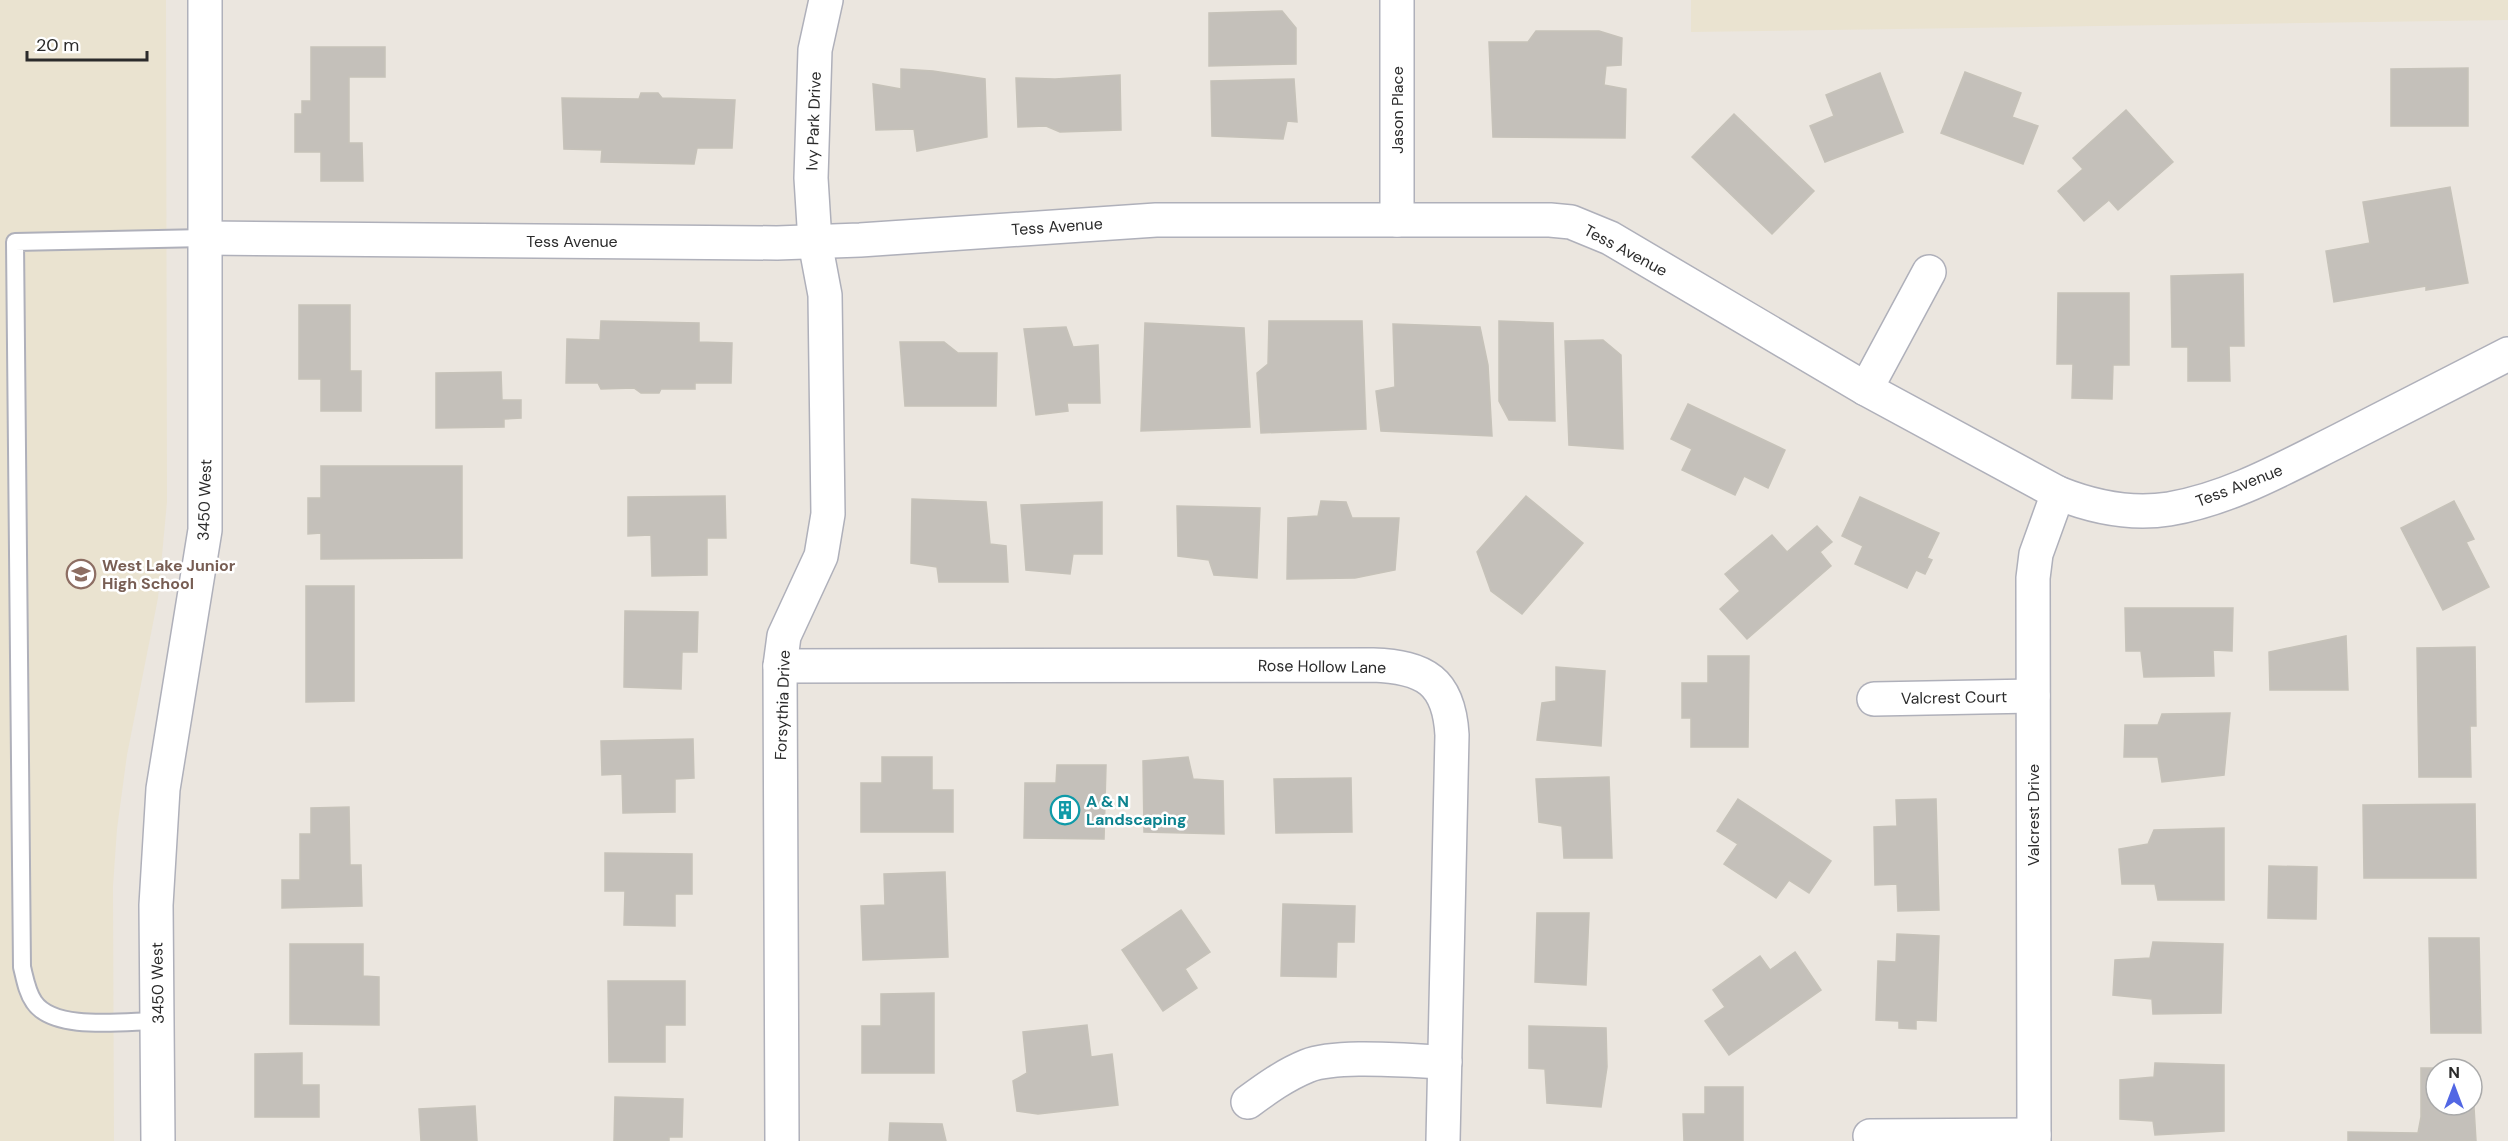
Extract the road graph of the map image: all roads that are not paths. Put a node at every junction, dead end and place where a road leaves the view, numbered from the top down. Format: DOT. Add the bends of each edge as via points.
graph roads {
  1 [pos="205,0"];
  2 [pos="826,0"];
  3 [pos="1397,0"];
  4 [pos="1397,220"];
  5 [pos="205,238"];
  6 [pos="816,242"];
  7 [pos="1929,272"];
  8 [pos="2508,354"];
  9 [pos="1866,389"];
  10 [pos="2058,493"];
  11 [pos="780,666"];
  12 [pos="2033,696"];
  13 [pos="1874,699"];
  14 [pos="158,1021"];
  15 [pos="1445,1062"];
  16 [pos="1248,1102"];
  17 [pos="1870,1136"];
  18 [pos="2034,1138"];
  19 [pos="158,1141"];
  20 [pos="782,1141"];
  21 [pos="1443,1141"];
  1 -- 5 [label="street, 3450 West"];
  2 -- 6 [label="street, Ivy Park Drive" via="814,60 812,178"];
  3 -- 4 [label="street, Jason Place"];
  4 -- 6 [label="street, Tess Avenue" via="1128,221"];
  4 -- 9 [label="street, Tess Avenue" via="1550,220 1591,228"];
  5 -- 6 [label="street, Tess Avenue"];
  5 -- 14 [label="street, 3450 West" via="205,530 163,789 156,905"];
  5 -- 14 [label="lane" via="15,242 22,967 35,1004 51,1016 70,1022"];
  6 -- 11 [label="street, Forsythia Drive" via="825,295 826,533 821,556 784,636"];
  7 -- 9 [label="street"];
  8 -- 10 [label="street, Tess Avenue" via="2263,479 2216,497 2169,509 2127,510 2085,504"];
  9 -- 10 [label="street, Tess Avenue"];
  10 -- 12 [label="street, Valcrest Drive" via="2034,566"];
  11 -- 15 [label="street, Rose Hollow Lane" via="1373,665 1419,673 1440,691 1448,703 1451,719"];
  11 -- 20 [label="street, Forsythia Drive"];
  12 -- 13 [label="street, Valcrest Court"];
  12 -- 18 [label="street, Valcrest Drive"];
  14 -- 19 [label="street, 3450 West"];
  15 -- 16 [label="street" via="1335,1061 1309,1065"];
  15 -- 21 [label="street, Rose Hollow Lane"];
  17 -- 18 [label="street"];
}
